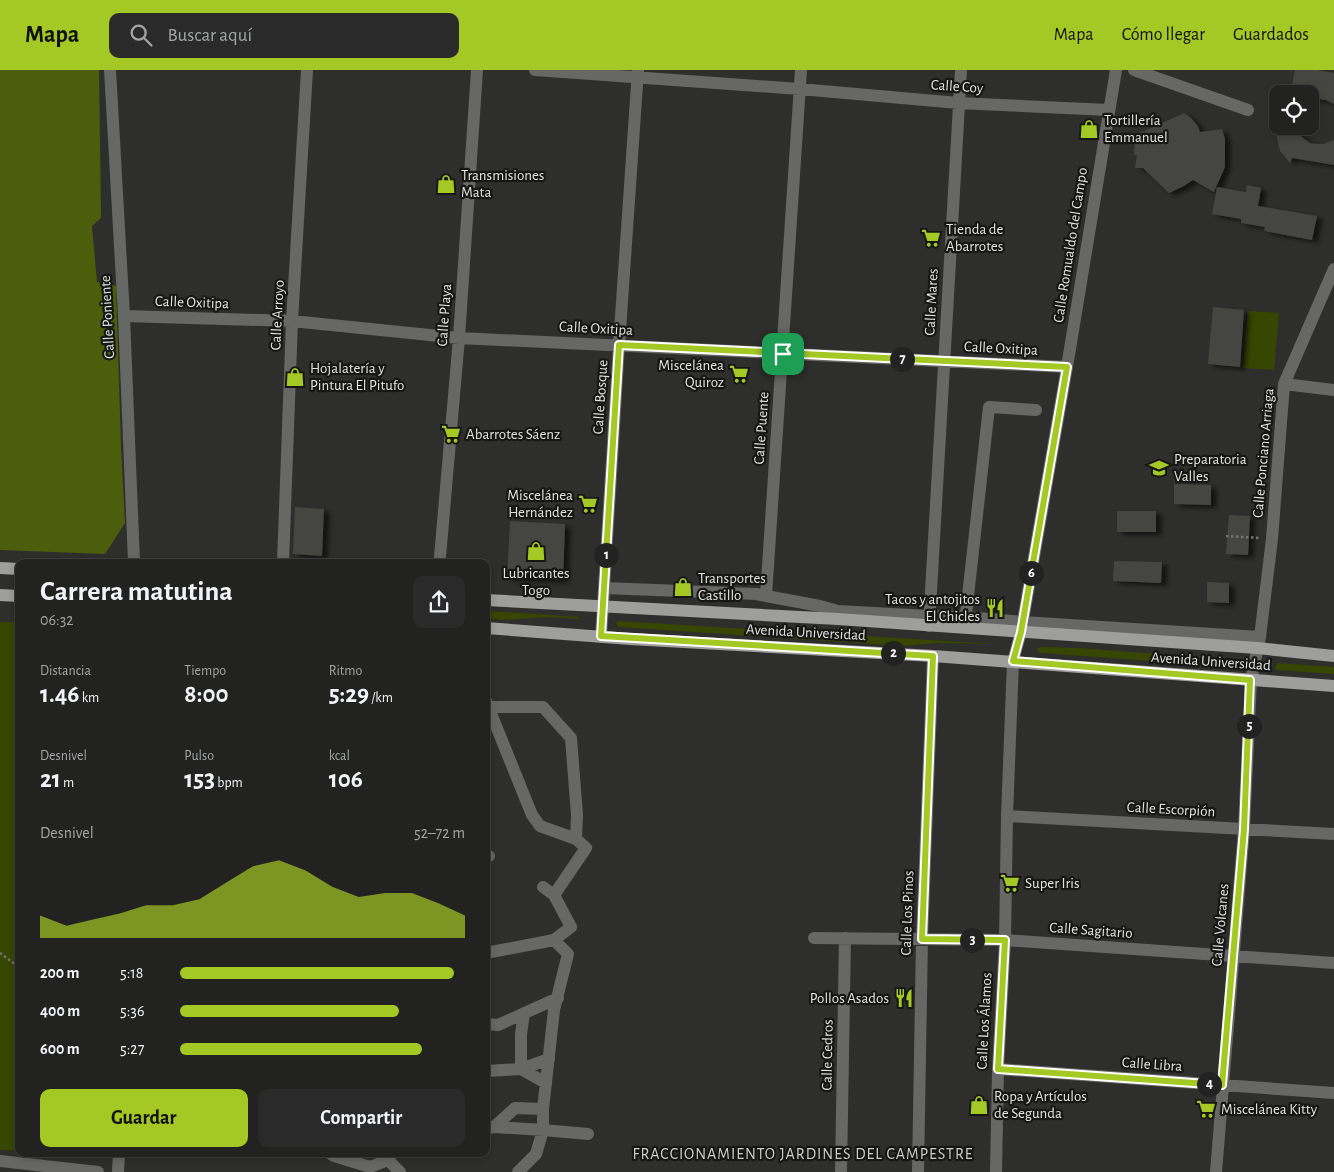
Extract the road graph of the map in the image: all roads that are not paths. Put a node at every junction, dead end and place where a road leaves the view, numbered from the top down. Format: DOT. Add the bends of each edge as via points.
graph roads {
  1 [pos="110,70"];
  2 [pos="307,70"];
  3 [pos="477,70"];
  4 [pos="535,70"];
  5 [pos="801,70"];
  6 [pos="961,70"];
  7 [pos="1116,70"];
  8 [pos="1134,70"];
  9 [pos="638,73"];
  10 [pos="800,89"];
  11 [pos="958,103"];
  12 [pos="1109,110"];
  13 [pos="1248,110"];
  14 [pos="1334,269"];
  15 [pos="124,316"];
  16 [pos="292,321"];
  17 [pos="459,338"];
  18 [pos="619,345"];
  19 [pos="783,354"];
  20 [pos="944,361"];
  21 [pos="1067,367"];
  22 [pos="1284,384"];
  23 [pos="1334,390"];
  24 [pos="1036,410"];
  25 [pos="134,559"];
  26 [pos="283,559"];
  27 [pos="439,559"];
  28 [pos="0,568"];
  29 [pos="15,569"];
  30 [pos="604,588"];
  31 [pos="0,595"];
  32 [pos="15,596"];
  33 [pos="766,596"];
  34 [pos="490,600"];
  35 [pos="603,606"];
  36 [pos="929,621"];
  37 [pos="965,622"];
  38 [pos="1022,627"];
  39 [pos="490,628"];
  40 [pos="601,636"];
  41 [pos="1259,643"];
  42 [pos="933,656"];
  43 [pos="1334,656"];
  44 [pos="1013,661"];
  45 [pos="1250,680"];
  46 [pos="1334,686"];
  47 [pos="490,705"];
  48 [pos="490,712"];
  49 [pos="1007,816"];
  50 [pos="1244,829"];
  51 [pos="1334,834"];
  52 [pos="576,839"];
  53 [pos="542,887"];
  54 [pos="554,895"];
  55 [pos="814,938"];
  56 [pos="845,938"];
  57 [pos="922,939"];
  58 [pos="554,940"];
  59 [pos="1005,940"];
  60 [pos="490,952"];
  61 [pos="1233,957"];
  62 [pos="1334,963"];
  63 [pos="558,998"];
  64 [pos="524,1013"];
  65 [pos="490,1024"];
  66 [pos="549,1058"];
  67 [pos="521,1069"];
  68 [pos="998,1069"];
  69 [pos="490,1071"];
  70 [pos="546,1083"];
  71 [pos="1222,1085"];
  72 [pos="1334,1093"];
  73 [pos="542,1110"];
  74 [pos="490,1128"];
  75 [pos="542,1130"];
  76 [pos="588,1134"];
  77 [pos="120,1157"];
  78 [pos="336,1157"];
  79 [pos="388,1157"];
  80 [pos="391,1157"];
  81 [pos="0,1161"];
  82 [pos="367,1170"];
  83 [pos="98,1172"];
  84 [pos="118,1172"];
  85 [pos="400,1172"];
  86 [pos="518,1172"];
  87 [pos="842,1172"];
  88 [pos="918,1172"];
  89 [pos="996,1172"];
  90 [pos="1216,1172"];
  1 -- 15 [label="street, Calle Poniente"];
  2 -- 16 [label="street, Calle Arroyo"];
  3 -- 17 [label="street, Calle Playa"];
  4 -- 9 [label="street, Calle Coy"];
  5 -- 10 [label="street, Calle Puente"];
  6 -- 11 [label="street, Calle Mares"];
  7 -- 12 [label="street, Calle Romualdo del Campo"];
  8 -- 13 [label="street"];
  9 -- 10 [label="street, Calle Coy"];
  9 -- 18 [label="street, Calle Bosque"];
  10 -- 11 [label="street, Calle Coy"];
  10 -- 19 [label="street, Calle Puente"];
  11 -- 12 [label="street, Calle Coy"];
  11 -- 20 [label="street, Calle Mares"];
  12 -- 21 [label="street, Calle Romualdo del Campo"];
  14 -- 22 [label="street, Calle Ponciano Arriaga"];
  15 -- 16 [label="street, Calle Oxitipa"];
  15 -- 25 [label="street, Calle Poniente"];
  16 -- 17 [label="street, Calle Oxitipa"];
  16 -- 26 [label="street, Calle Arroyo"];
  17 -- 18 [label="street, Calle Oxitipa"];
  17 -- 27 [label="street, Calle Playa"];
  18 -- 19 [label="street, Calle Oxitipa"];
  18 -- 30 [label="street, Calle Bosque"];
  19 -- 20 [label="street, Calle Oxitipa"];
  19 -- 33 [label="street, Calle Puente"];
  20 -- 21 [label="street, Calle Oxitipa"];
  20 -- 36 [label="street, Calle Mares"];
  21 -- 38 [label="street, Calle Romualdo del Campo"];
  22 -- 23 [label="street"];
  22 -- 41 [label="street, Calle Ponciano Arriaga" via="1272,539"];
  24 -- 37 [label="street" via="989,407"];
  28 -- 29 [label="main road"];
  30 -- 33 [label="street"];
  30 -- 35 [label="street, Calle Bosque"];
  31 -- 32 [label="main road"];
  33 -- 36 [label="street" via="838,611"];
  34 -- 35 [label="main road, Avenida Universidad"];
  35 -- 36 [label="main road, Avenida Universidad"];
  35 -- 40 [label="street, Calle Bosque"];
  36 -- 37 [label="main road, Avenida Universidad"];
  37 -- 38 [label="main road, Avenida Universidad"];
  38 -- 41 [label="main road, Avenida Universidad"];
  38 -- 44 [label="street, Calle Romualdo del Campo"];
  39 -- 40 [label="main road, Avenida Universidad"];
  40 -- 42 [label="main road, Avenida Universidad"];
  41 -- 43 [label="main road, Avenida Universidad"];
  41 -- 45 [label="street, Calle Ponciano Arriaga"];
  42 -- 44 [label="main road, Avenida Universidad"];
  42 -- 57 [label="street, Calle Los Pinos"];
  44 -- 45 [label="main road, Avenida Universidad"];
  44 -- 49 [label="street, Calle Los Álamos"];
  45 -- 46 [label="main road, Avenida Universidad"];
  45 -- 50 [label="street, Calle Volcanes"];
  47 -- 52 [label="street" via="542,706 571,738"];
  48 -- 52 [label="street" via="532,815 540,826"];
  49 -- 50 [label="street, Calle Escorpión"];
  49 -- 59 [label="street, Calle Los Álamos"];
  50 -- 51 [label="street, Calle Escorpión"];
  50 -- 61 [label="street, Calle Volcanes"];
  52 -- 54 [label="street" via="586,848"];
  53 -- 54 [label="street"];
  54 -- 58 [label="street" via="570,927"];
  55 -- 56 [label="street, Calle Sagitario"];
  56 -- 57 [label="street, Calle Sagitario"];
  56 -- 87 [label="street, Calle Cedros"];
  57 -- 59 [label="street, Calle Sagitario"];
  57 -- 88 [label="street, Calle Los Pinos"];
  58 -- 60 [label="street"];
  58 -- 63 [label="street" via="568,954"];
  59 -- 61 [label="street, Calle Sagitario"];
  59 -- 68 [label="street, Calle Los Álamos"];
  61 -- 62 [label="street, Calle Sagitario"];
  61 -- 71 [label="street, Calle Volcanes"];
  63 -- 64 [label="street"];
  63 -- 66 [label="street"];
  64 -- 65 [label="street" via="498,1025"];
  64 -- 67 [label="street"];
  66 -- 67 [label="street"];
  66 -- 70 [label="street"];
  67 -- 69 [label="street"];
  67 -- 70 [label="street"];
  68 -- 71 [label="street, Calle Libra"];
  68 -- 89 [label="street, Calle Los Álamos"];
  70 -- 73 [label="street"];
  71 -- 72 [label="street, Calle Libra"];
  71 -- 90 [label="street, Calle Volcanes"];
  73 -- 74 [label="street" via="515,1108"];
  73 -- 75 [label="street"];
  74 -- 75 [label="street"];
  75 -- 76 [label="street"];
  75 -- 86 [label="street" via="536,1154"];
  77 -- 84 [label="street"];
  78 -- 82 [label="street"];
  79 -- 82 [label="street"];
  80 -- 85 [label="street"];
  81 -- 83 [label="street"];
}
